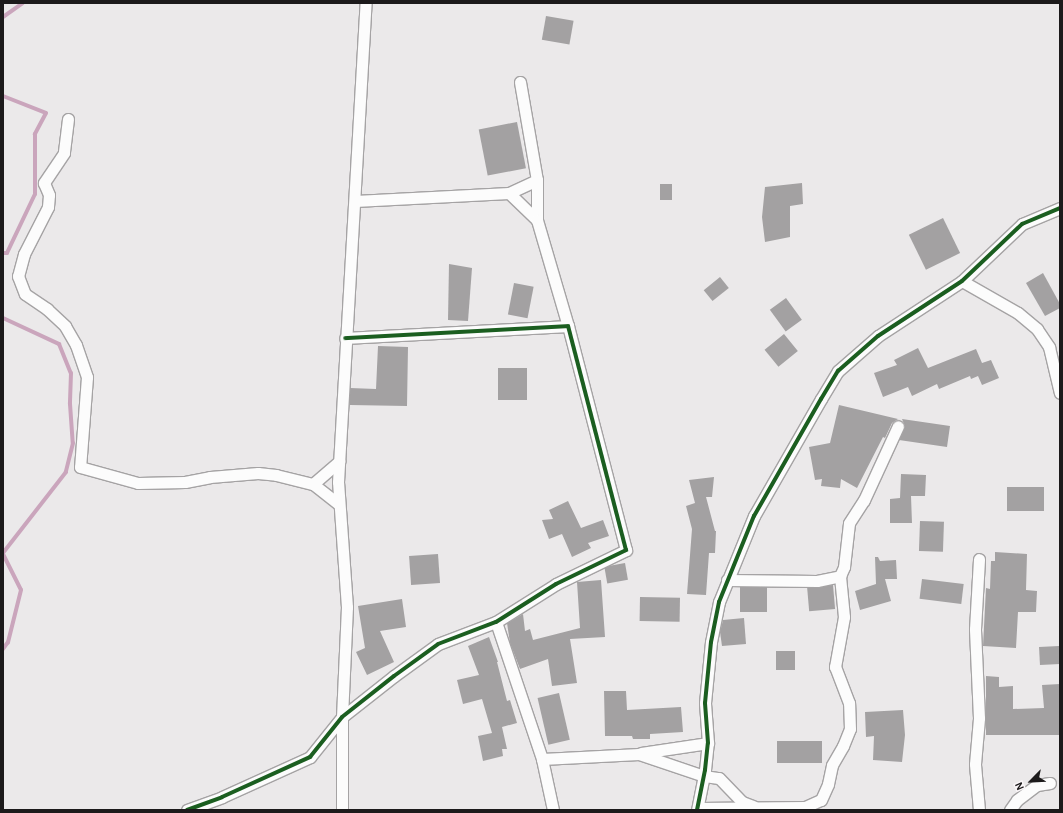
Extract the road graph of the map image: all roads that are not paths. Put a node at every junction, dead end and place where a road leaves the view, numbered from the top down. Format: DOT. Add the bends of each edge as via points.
graph roads {
  1 [pos="366,3"];
  2 [pos="520,82"];
  3 [pos="68,119"];
  4 [pos="537,180"];
  5 [pos="509,193"];
  6 [pos="355,201"];
  7 [pos="1060,208"];
  8 [pos="537,220"];
  9 [pos="962,281"];
  10 [pos="568,326"];
  11 [pos="345,338"];
  12 [pos="1060,393"];
  13 [pos="898,426"];
  14 [pos="339,461"];
  15 [pos="313,484"];
  16 [pos="339,504"];
  17 [pos="979,559"];
  18 [pos="840,576"];
  19 [pos="727,580"];
  20 [pos="496,622"];
  21 [pos="342,717"];
  22 [pos="708,743"];
  23 [pos="639,754"];
  24 [pos="542,759"];
  25 [pos="704,776"];
  26 [pos="1050,783"];
  27 [pos="697,809"];
  28 [pos="759,809"];
  29 [pos="187,810"];
  30 [pos="342,810"];
  31 [pos="553,810"];
  32 [pos="979,810"];
  33 [pos="1010,810"];
  1 -- 6 [label="street"];
  2 -- 4 [label="street"];
  3 -- 15 [label="street" via="64,153 44,183 49,195 48,207 24,254 18,276 25,294 47,309 65,326 76,346 87,377 80,467 138,483 185,482 258,473"];
  4 -- 5 [label="street"];
  4 -- 8 [label="street"];
  5 -- 6 [label="street"];
  5 -- 8 [label="street"];
  6 -- 11 [label="street"];
  7 -- 9 [label="street" via="1022,224"];
  8 -- 10 [label="street"];
  9 -- 12 [label="street" via="1018,313 1037,329 1049,347"];
  9 -- 19 [label="street" via="878,336 838,371 754,516"];
  10 -- 11 [label="street"];
  10 -- 20 [label="street" via="626,550 556,584"];
  11 -- 14 [label="street"];
  13 -- 18 [label="street" via="864,500 849,523 844,567"];
  14 -- 15 [label="street"];
  14 -- 16 [label="street"];
  15 -- 16 [label="street"];
  16 -- 21 [label="street" via="347,607"];
  17 -- 32 [label="street" via="975,630 979,718 975,764"];
  18 -- 19 [label="street" via="817,580"];
  18 -- 28 [label="street" via="844,617 835,666 849,703 850,729 832,765 821,800 805,807"];
  19 -- 22 [label="street" via="719,602 711,642 705,714"];
  20 -- 21 [label="street" via="438,644"];
  20 -- 24 [label="street"];
  21 -- 29 [label="street" via="310,757 222,798"];
  21 -- 30 [label="street"];
  22 -- 23 [label="street"];
  22 -- 25 [label="street"];
  23 -- 24 [label="street"];
  23 -- 25 [label="street"];
  24 -- 31 [label="street"];
  25 -- 27 [label="street"];
  25 -- 28 [label="street" via="720,778 742,802"];
  26 -- 33 [label="street" via="1037,785 1017,800"];
  27 -- 28 [label="street"];
}
